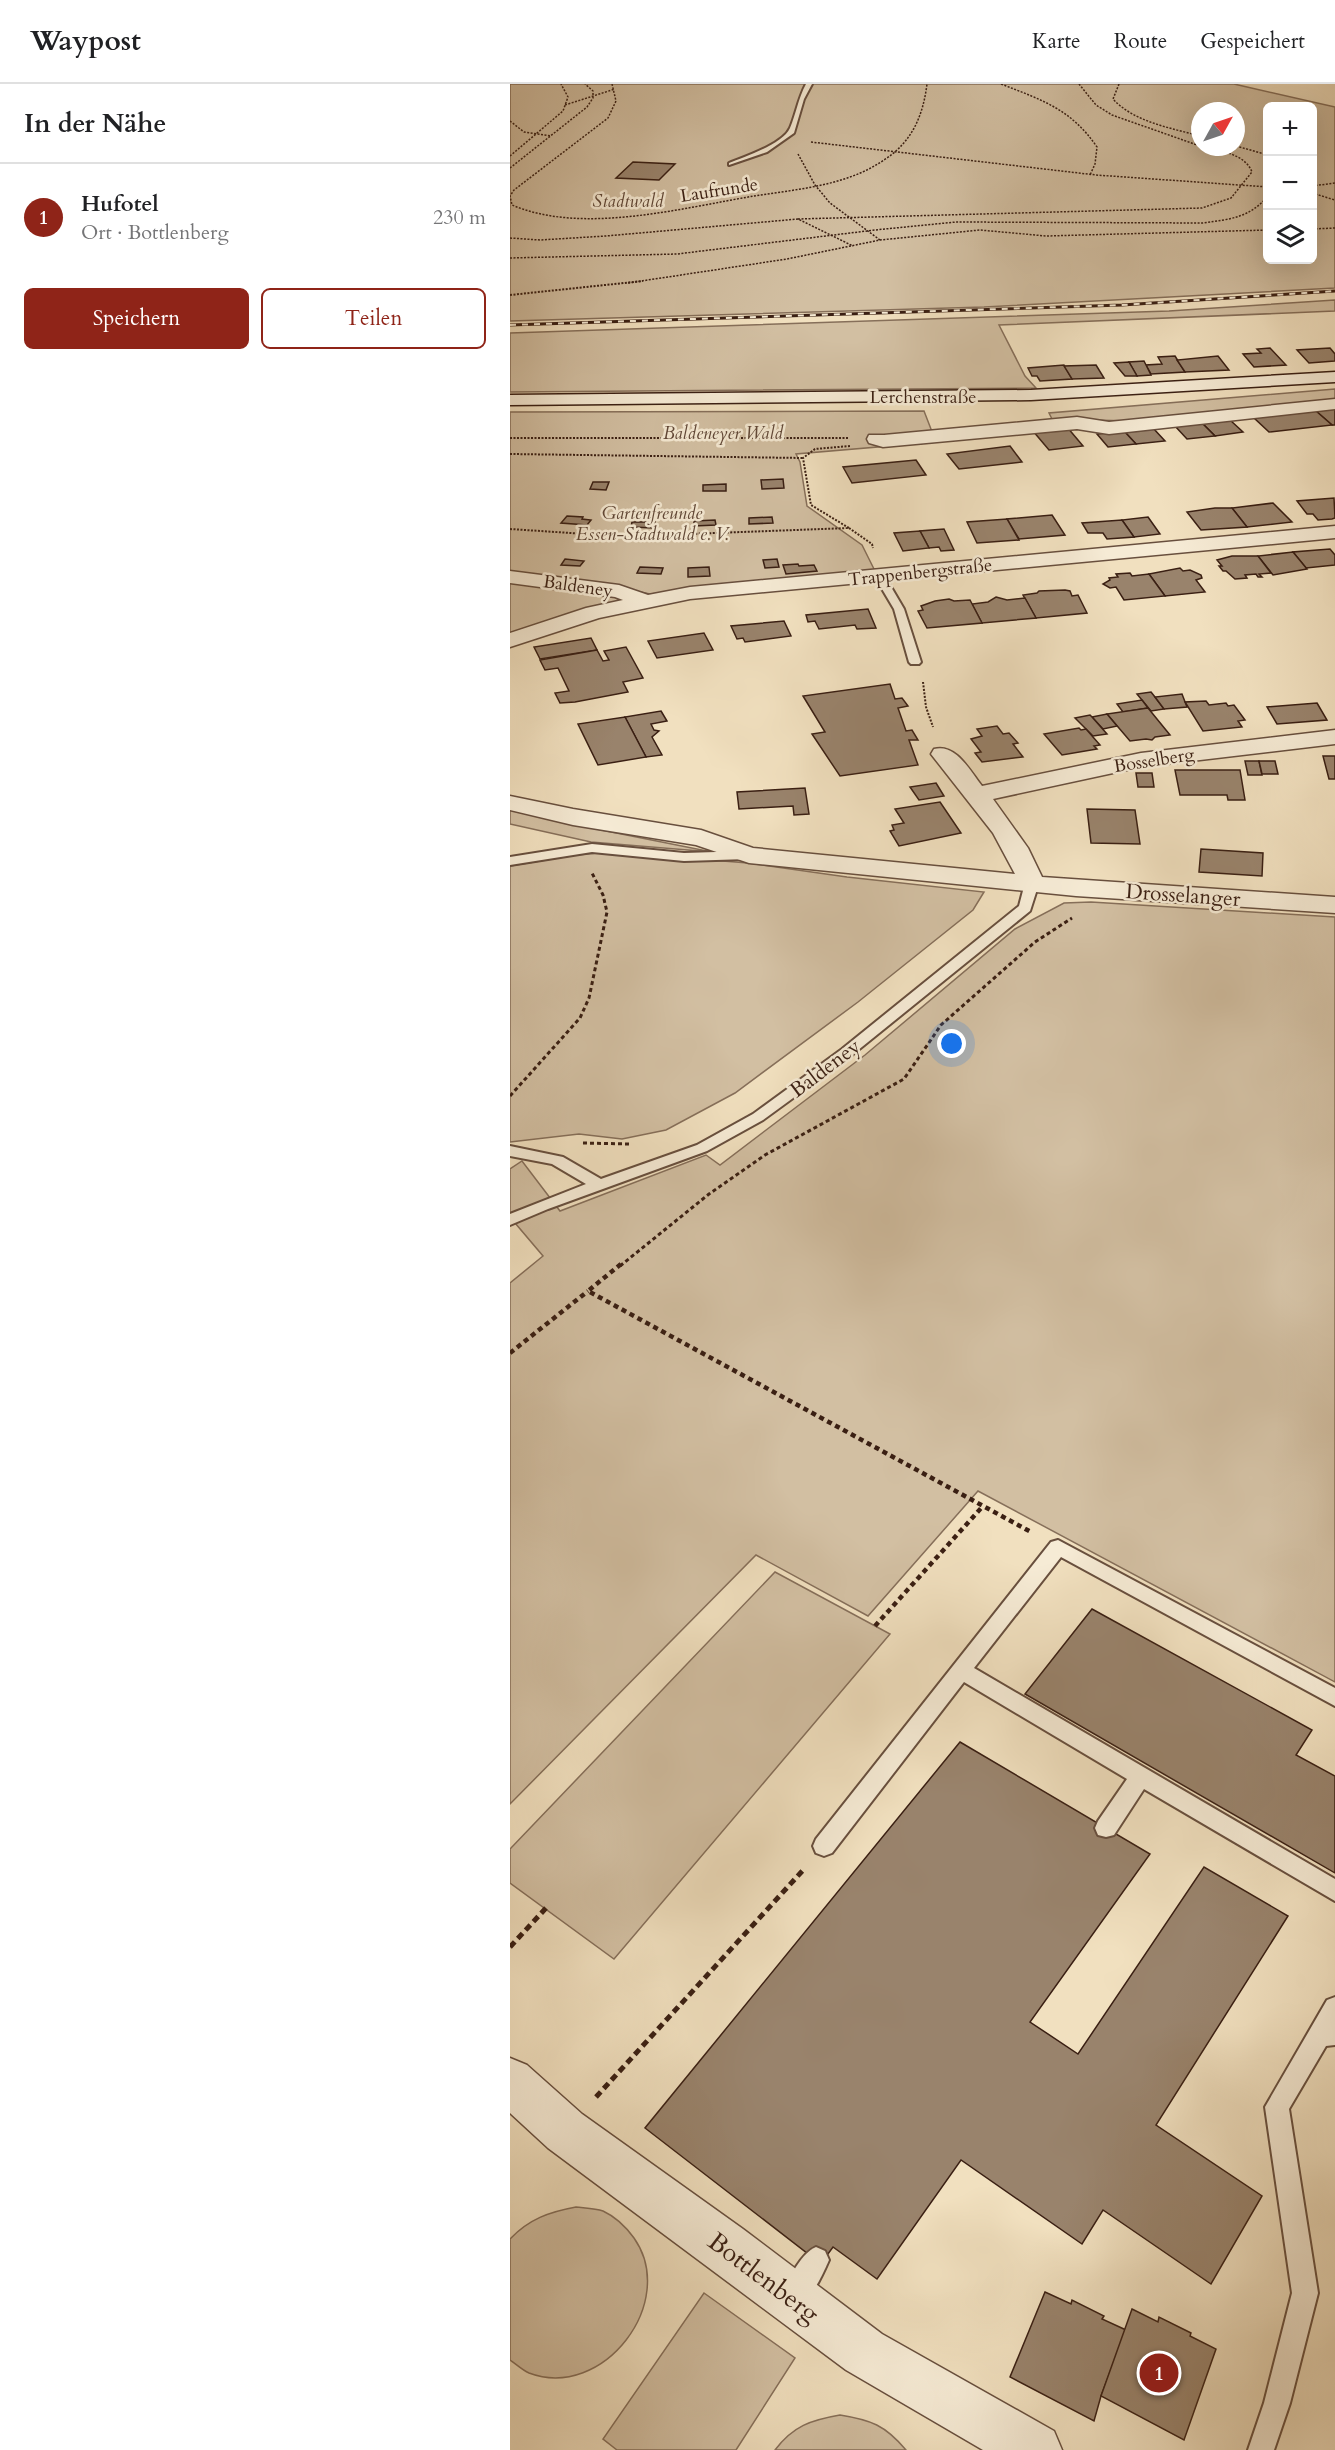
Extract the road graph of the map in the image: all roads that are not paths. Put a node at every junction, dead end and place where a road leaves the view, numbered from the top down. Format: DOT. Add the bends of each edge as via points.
graph roads {
  1 [pos="809,84"];
  2 [pos="731,164"];
  3 [pos="1335,377"];
  4 [pos="510,400"];
  5 [pos="1335,404"];
  6 [pos="876,440"];
  7 [pos="1335,532"];
  8 [pos="880,576"];
  9 [pos="510,577"];
  10 [pos="645,602"];
  11 [pos="510,640"];
  12 [pos="915,662"];
  13 [pos="1335,737"];
  14 [pos="943,754"];
  15 [pos="976,795"];
  16 [pos="510,803"];
  17 [pos="748,855"];
  18 [pos="510,861"];
  19 [pos="1032,883"];
  20 [pos="1335,905"];
  21 [pos="510,1151"];
  22 [pos="599,1185"];
  23 [pos="510,1220"];
  24 [pos="961,1670"];
  25 [pos="1335,1698"];
  26 [pos="1141,1776"];
  27 [pos="1106,1828"];
  28 [pos="824,1846"];
  29 [pos="1335,1891"];
  30 [pos="1335,2008"];
  31 [pos="1327,2034"];
  32 [pos="510,2081"];
  33 [pos="1035,2450"];
  34 [pos="1261,2450"];
  1 -- 2 [label="lane" via="792,132 748,159"];
  3 -- 4 [label="street, Lerchenstraße" via="1000,396"];
  5 -- 6 [label="street, Lerchenstraße" via="1109,428 1077,423"];
  7 -- 8 [label="street, Trappenbergstraße"];
  8 -- 10 [label="street, Trappenbergstraße" via="690,593"];
  8 -- 12 [label="lane" via="899,609"];
  9 -- 10 [label="street, Baldeney" via="619,591"];
  10 -- 11 [label="street, Trappenbergstraße" via="594,613"];
  13 -- 15 [label="street, Bosselberg" via="1141,760"];
  14 -- 15 [label="street"];
  15 -- 19 [label="street" via="1026,867"];
  16 -- 17 [label="street" via="701,838"];
  17 -- 18 [label="lane" via="684,857 592,848"];
  17 -- 19 [label="street"];
  19 -- 20 [label="street, Drosselanger"];
  19 -- 22 [label="lane, Baldeney" via="1025,908 847,1052 758,1117 702,1148"];
  21 -- 22 [label="lane" via="576,1167"];
  22 -- 23 [label="lane, Baldeney"];
  24 -- 25 [label="lane" via="1058,1547"];
  24 -- 26 [label="lane"];
  24 -- 28 [label="lane"];
  26 -- 27 [label="lane"];
  26 -- 29 [label="lane"];
  30 -- 31 [label="lane"];
  31 -- 34 [label="lane" via="1277,2107 1305,2292"];
  32 -- 33 [label="street, Bottlenberg" via="565,2131 725,2247 804,2279 864,2352"];
}
